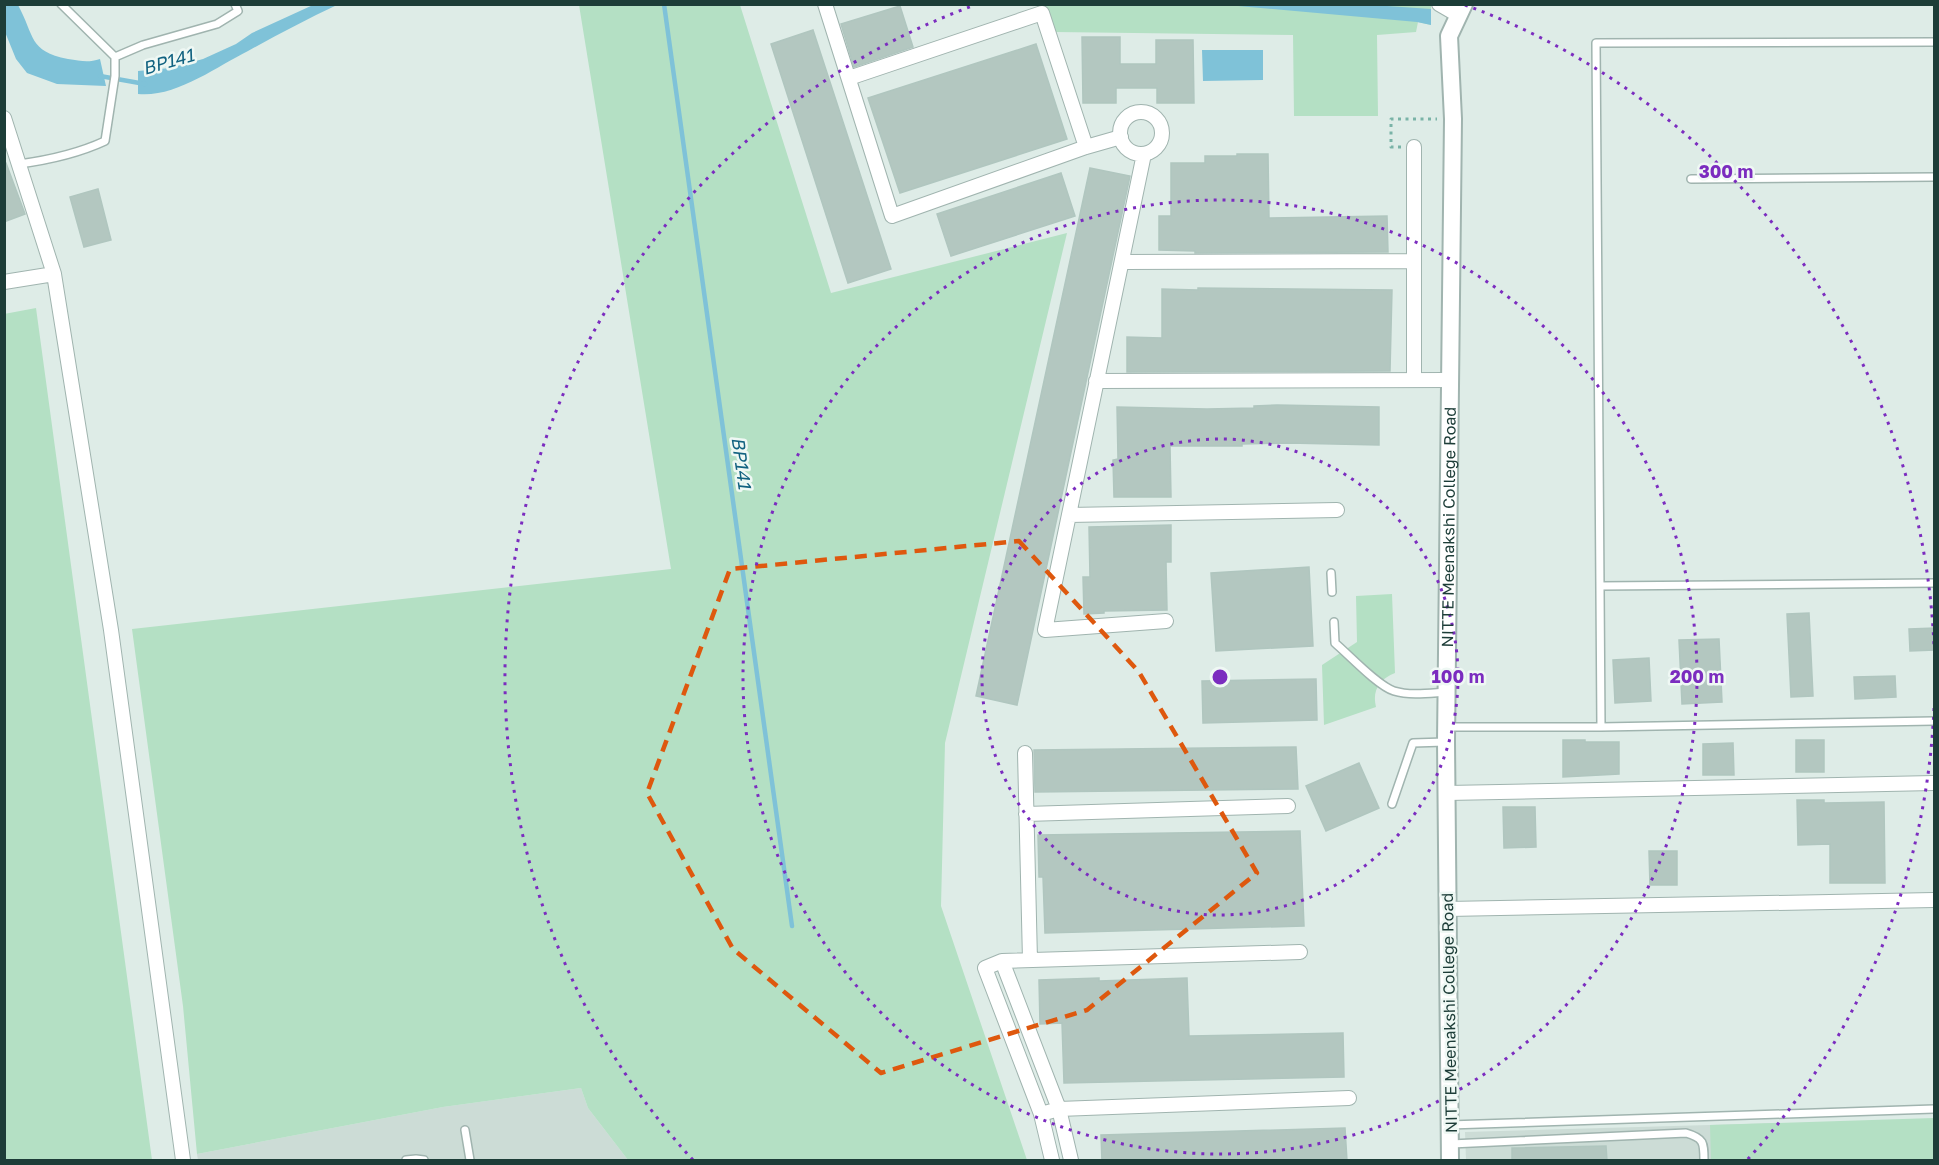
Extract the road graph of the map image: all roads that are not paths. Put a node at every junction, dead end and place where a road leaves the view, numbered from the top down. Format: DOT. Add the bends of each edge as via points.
graph roads {
  1 [pos="61,4"];
  2 [pos="235,4"];
  3 [pos="825,4"];
  4 [pos="1439,4"];
  5 [pos="1461,10"];
  6 [pos="1935,42"];
  7 [pos="115,57"];
  8 [pos="849,78"];
  9 [pos="4,118"];
  10 [pos="1121,137"];
  11 [pos="1086,147"];
  12 [pos="1414,147"];
  13 [pos="1144,154"];
  14 [pos="19,164"];
  15 [pos="4,167"];
  16 [pos="1935,177"];
  17 [pos="1691,179"];
  18 [pos="1123,261"];
  19 [pos="1413,261"];
  20 [pos="54,274"];
  21 [pos="4,282"];
  22 [pos="1450,380"];
  23 [pos="1096,381"];
  24 [pos="1414,381"];
  25 [pos="1337,510"];
  26 [pos="1069,515"];
  27 [pos="1331,573"];
  28 [pos="1935,583"];
  29 [pos="1600,586"];
  30 [pos="1332,592"];
  31 [pos="1166,621"];
  32 [pos="1334,622"];
  33 [pos="1447,692"];
  34 [pos="1935,721"];
  35 [pos="1601,727"];
  36 [pos="1446,735"];
  37 [pos="1024,753"];
  38 [pos="1935,783"];
  39 [pos="1447,793"];
  40 [pos="1392,804"];
  41 [pos="1288,806"];
  42 [pos="1026,814"];
  43 [pos="1935,900"];
  44 [pos="1448,909"];
  45 [pos="1300,952"];
  46 [pos="1030,960"];
  47 [pos="1002,961"];
  48 [pos="1349,1098"];
  49 [pos="1059,1109"];
  50 [pos="1935,1109"];
  51 [pos="1041,1114"];
  52 [pos="1449,1125"];
  53 [pos="465,1130"];
  54 [pos="1450,1152"];
  55 [pos="183,1161"];
  56 [pos="406,1161"];
  57 [pos="424,1161"];
  58 [pos="470,1161"];
  59 [pos="1052,1161"];
  60 [pos="1071,1161"];
  61 [pos="1704,1161"];
  1 -- 7 [label="lane"];
  2 -- 7 [label="lane" via="238,11 217,24 142,45"];
  3 -- 8 [label="street"];
  4 -- 5 [label="street"];
  5 -- 22 [label="street, NITTE Meenakshi College Road" via="1449,36 1453,119"];
  6 -- 29 [label="lane" via="1596,43"];
  7 -- 14 [label="lane" via="105,141 82,152"];
  8 -- 11 [label="street" via="1042,13"];
  8 -- 11 [label="street" via="892,216"];
  9 -- 14 [label="street"];
  10 -- 11 [label="street"];
  10 -- 13 [label="street" via="1128,150"];
  10 -- 13 [label="street" via="1120,127 1128,116 1141,111 1154,115 1162,127 1161,140 1154,151"];
  12 -- 19 [label="street"];
  13 -- 18 [label="street"];
  14 -- 15 [label="street"];
  14 -- 20 [label="street"];
  16 -- 17 [label="lane"];
  18 -- 19 [label="street"];
  18 -- 23 [label="street"];
  19 -- 24 [label="street"];
  20 -- 21 [label="street"];
  20 -- 55 [label="street" via="111,630"];
  22 -- 24 [label="street"];
  22 -- 33 [label="street, NITTE Meenakshi College Road"];
  23 -- 24 [label="street"];
  23 -- 26 [label="street"];
  25 -- 26 [label="street"];
  26 -- 31 [label="street" via="1045,630"];
  27 -- 30 [label="lane"];
  28 -- 29 [label="lane"];
  29 -- 35 [label="lane"];
  32 -- 33 [label="lane" via="1335,643 1393,691"];
  33 -- 36 [label="street, NITTE Meenakshi College Road"];
  34 -- 35 [label="lane"];
  35 -- 36 [label="lane"];
  36 -- 39 [label="street, NITTE Meenakshi College Road"];
  36 -- 40 [label="lane" via="1413,743"];
  37 -- 42 [label="street"];
  38 -- 39 [label="street"];
  39 -- 44 [label="street, NITTE Meenakshi College Road"];
  41 -- 42 [label="street"];
  42 -- 46 [label="street"];
  43 -- 44 [label="street"];
  44 -- 52 [label="street, NITTE Meenakshi College Road"];
  45 -- 46 [label="street"];
  46 -- 47 [label="street"];
  47 -- 49 [label="street"];
  47 -- 51 [label="street" via="985,968"];
  48 -- 49 [label="street"];
  49 -- 51 [label="street"];
  49 -- 60 [label="street"];
  50 -- 52 [label="lane"];
  51 -- 59 [label="street"];
  52 -- 54 [label="street, NITTE Meenakshi College Road"];
  53 -- 58 [label="lane"];
  54 -- 61 [label="lane" via="1686,1132 1704,1144"];
  56 -- 57 [label="lane"];
}
